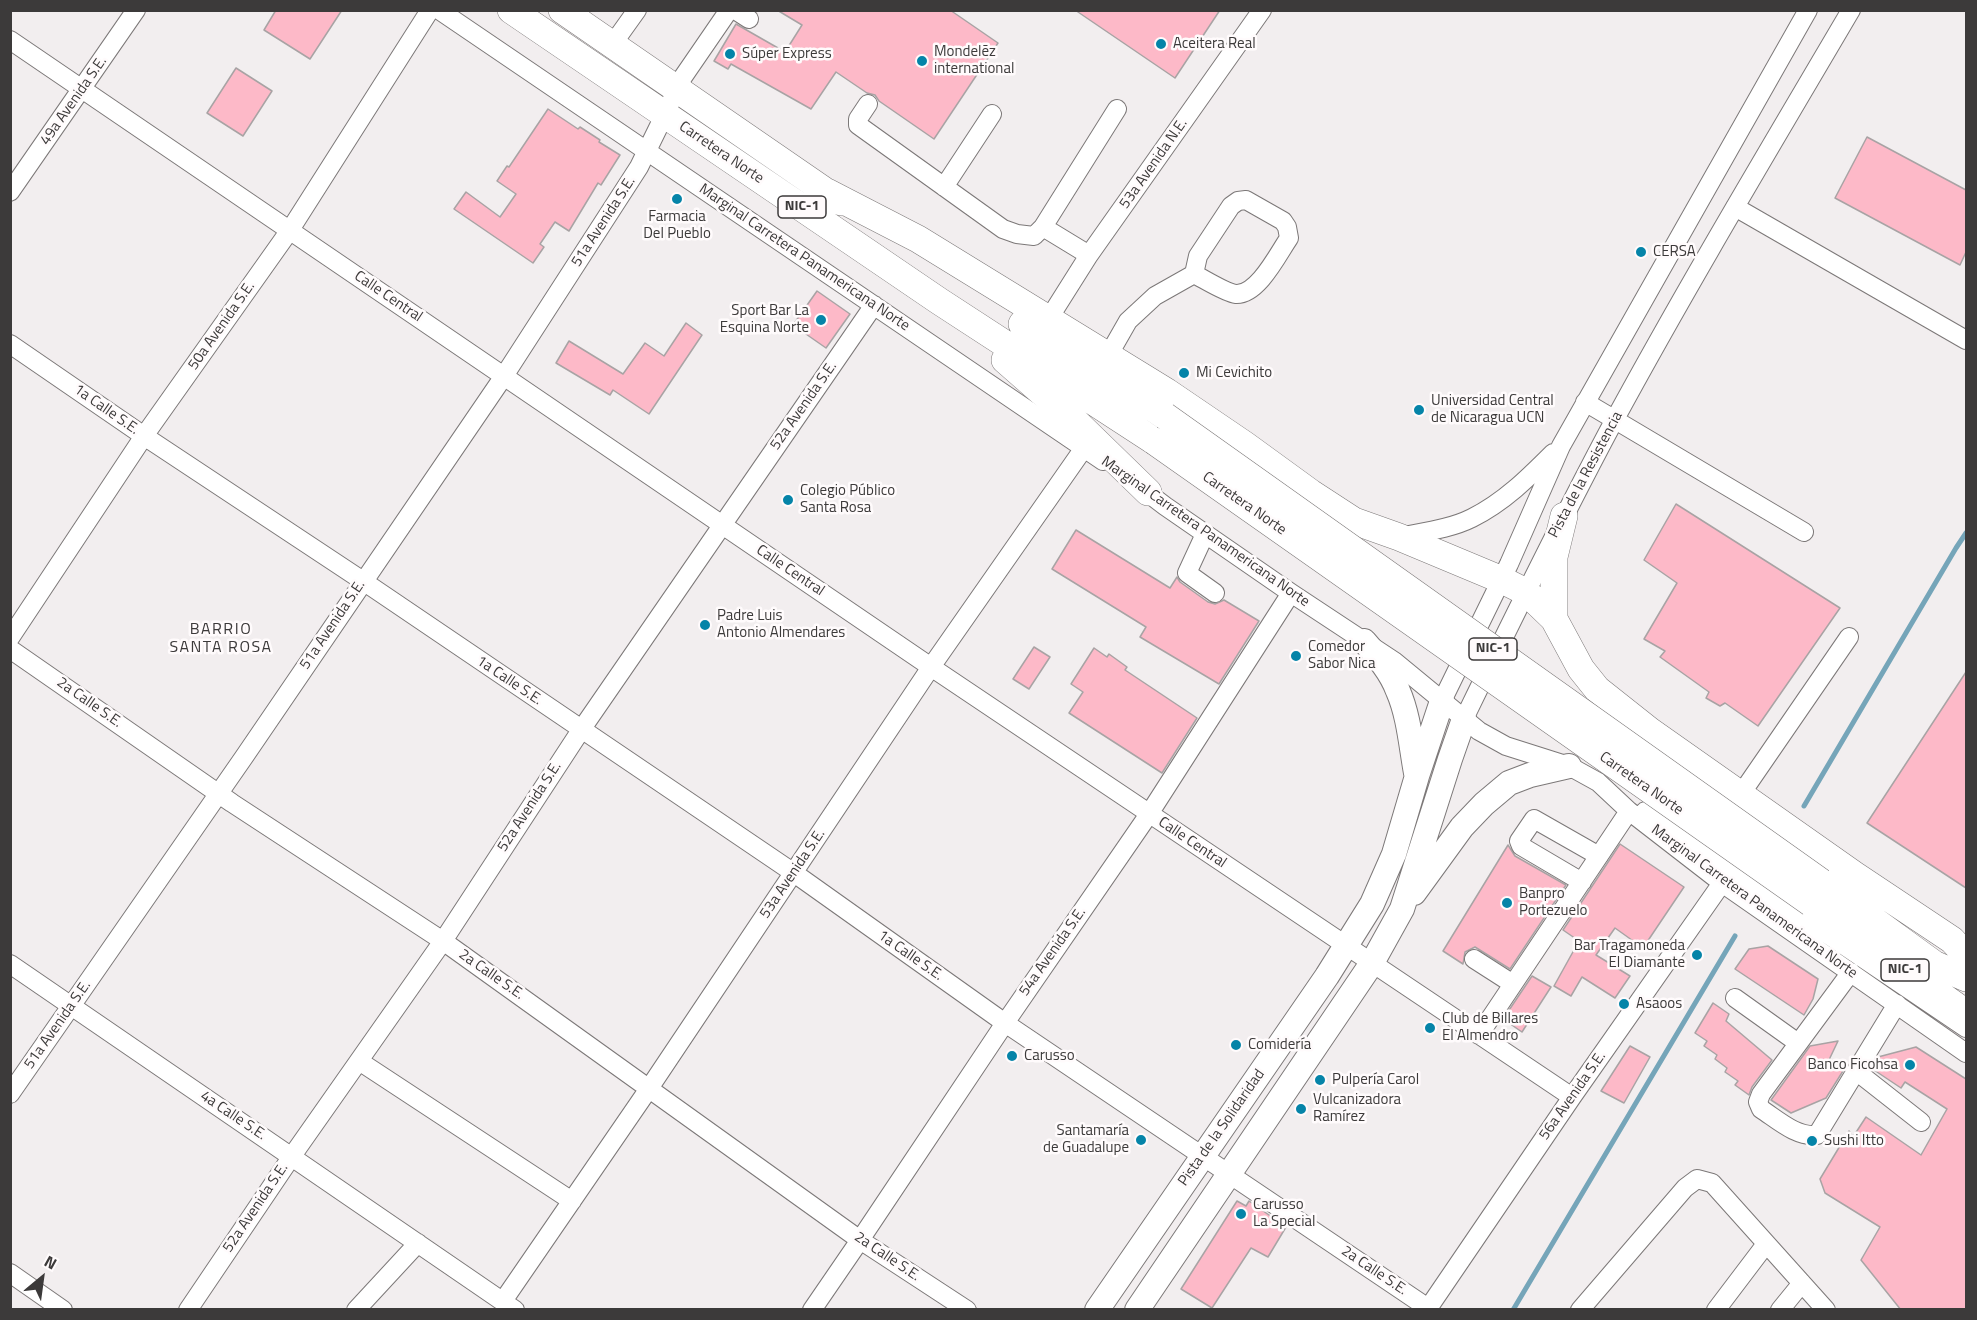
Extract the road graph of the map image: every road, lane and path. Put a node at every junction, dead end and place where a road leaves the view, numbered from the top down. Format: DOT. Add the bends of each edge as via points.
graph roads {
  1 [pos="136,10"];
  2 [pos="430,10"];
  3 [pos="439,10"];
  4 [pos="511,10"];
  5 [pos="562,10"];
  6 [pos="638,10"];
  7 [pos="1262,10"];
  8 [pos="1808,10"];
  9 [pos="1851,10"];
  10 [pos="729,14"];
  11 [pos="10,40"];
  12 [pos="612,45"];
  13 [pos="83,89"];
  14 [pos="677,89"];
  15 [pos="868,105"];
  16 [pos="1117,109"];
  17 [pos="665,114"];
  18 [pos="992,114"];
  19 [pos="647,151"];
  20 [pos="944,187"];
  21 [pos="10,192"];
  22 [pos="827,192"];
  23 [pos="1735,207"];
  24 [pos="1043,227"];
  25 [pos="290,230"];
  26 [pos="1089,255"];
  27 [pos="1194,274"];
  28 [pos="939,301"];
  29 [pos="874,305"];
  30 [pos="1048,320"];
  31 [pos="1966,340"];
  32 [pos="10,344"];
  33 [pos="1108,356"];
  34 [pos="504,376"];
  35 [pos="1585,402"];
  36 [pos="1615,418"];
  37 [pos="144,436"];
  38 [pos="1561,446"];
  39 [pos="1084,448"];
  40 [pos="1148,492"];
  41 [pos="1564,516"];
  42 [pos="723,525"];
  43 [pos="1804,532"];
  44 [pos="1205,534"];
  45 [pos="1399,537"];
  46 [pos="1502,579"];
  47 [pos="363,581"];
  48 [pos="1526,592"];
  49 [pos="1215,593"];
  50 [pos="1290,593"];
  51 [pos="1554,619"];
  52 [pos="1849,637"];
  53 [pos="10,638"];
  54 [pos="1365,641"];
  55 [pos="10,649"];
  56 [pos="931,667"];
  57 [pos="1442,701"];
  58 [pos="1464,719"];
  59 [pos="581,730"];
  60 [pos="1569,766"];
  61 [pos="1417,776"];
  62 [pos="1598,782"];
  63 [pos="218,793"];
  64 [pos="1741,794"];
  65 [pos="1629,811"];
  66 [pos="1149,814"];
  67 [pos="1599,856"];
  68 [pos="794,873"];
  69 [pos="1582,882"];
  70 [pos="1722,883"];
  71 [pos="1816,893"];
  72 [pos="1402,909"];
  73 [pos="443,941"];
  74 [pos="1346,946"];
  75 [pos="1966,955"];
  76 [pos="1474,959"];
  77 [pos="1372,963"];
  78 [pos="10,964"];
  79 [pos="1851,972"];
  80 [pos="1966,978"];
  81 [pos="1513,984"];
  82 [pos="1735,998"];
  83 [pos="1897,1004"];
  84 [pos="71,1006"];
  85 [pos="1966,1013"];
  86 [pos="1005,1023"];
  87 [pos="1966,1028"];
  88 [pos="1479,1035"];
  89 [pos="1798,1043"];
  90 [pos="1966,1053"];
  91 [pos="359,1061"];
  92 [pos="1856,1071"];
  93 [pos="650,1087"];
  94 [pos="10,1094"];
  95 [pos="1572,1097"];
  96 [pos="1921,1122"];
  97 [pos="1203,1155"];
  98 [pos="292,1156"];
  99 [pos="1230,1174"];
  100 [pos="572,1201"];
  101 [pos="860,1240"];
  102 [pos="418,1243"];
  103 [pos="1766,1244"];
  104 [pos="10,1274"];
  105 [pos="1802,1283"];
  106 [pos="509,1305"];
  107 [pos="1427,1309"];
  108 [pos="63,1310"];
  109 [pos="188,1310"];
  110 [pos="356,1310"];
  111 [pos="812,1310"];
  112 [pos="967,1310"];
  113 [pos="1097,1310"];
  114 [pos="1137,1310"];
  115 [pos="1581,1310"];
  116 [pos="1716,1310"];
  117 [pos="1780,1310"];
  118 [pos="1826,1310"];
  1 -- 13 [label="street, 49a Avenida S.E."];
  2 -- 25 [label="street, 50a Avenida S.E."];
  3 -- 19 [label="street, Marginal Carretera Panamericana Norte"];
  4 -- 17 [label="highway, Carretera Norte / NIC-1"];
  5 -- 12 [label="highway, Carretera Norte / NIC-1"];
  6 -- 12 [label="street"];
  7 -- 26 [label="street, 53a Avenida N.E."];
  8 -- 35 [label="street, Pista de la Resistencia"];
  9 -- 23 [label="street, Pista de la Resistencia"];
  10 -- 14 [label="street, 51a Avenida S.E."];
  11 -- 13 [label="street, Calle Central"];
  12 -- 14 [label="highway, Carretera Norte / NIC-1"];
  13 -- 21 [label="street, 49a Avenida S.E."];
  13 -- 25 [label="street, Calle Central"];
  14 -- 17 [label="street, 51a Avenida S.E."];
  14 -- 22 [label="highway, Carretera Norte / NIC-1"];
  15 -- 20 [label="street" via="858,125"];
  16 -- 24 [label="street"];
  17 -- 19 [label="street, 51a Avenida S.E."];
  17 -- 28 [label="highway, Carretera Norte / NIC-1"];
  18 -- 20 [label="street"];
  19 -- 29 [label="street, Marginal Carretera Panamericana Norte"];
  19 -- 34 [label="street, 51a Avenida S.E."];
  20 -- 24 [label="street" via="1004,229 1034,236"];
  22 -- 30 [label="highway" via="918,239"];
  22 -- 71 [label="highway, Carretera Norte / NIC-1, bridge" via="1165,416"];
  23 -- 31 [label="street"];
  23 -- 36 [label="street, Pista de la Resistencia"];
  24 -- 26 [label="street"];
  25 -- 34 [label="street, Calle Central"];
  25 -- 37 [label="street, 50a Avenida S.E."];
  26 -- 30 [label="street, 53a Avenida N.E."];
  27 -- 27 [label="street" via="1235,294 1247,292 1259,283 1288,238 1287,227 1246,200 1238,201 1198,256"];
  27 -- 33 [label="street" via="1155,296 1128,321"];
  28 -- 40 [label="highway"];
  28 -- 71 [label="highway, Carretera Norte / NIC-1, bridge" via="1154,441"];
  29 -- 39 [label="street, Marginal Carretera Panamericana Norte"];
  29 -- 42 [label="street, 52a Avenida S.E."];
  30 -- 33 [label="highway"];
  32 -- 37 [label="street, 1a Calle S.E."];
  33 -- 45 [label="highway" via="1354,521"];
  34 -- 42 [label="street, Calle Central"];
  34 -- 47 [label="street, 51a Avenida S.E."];
  35 -- 36 [label="street"];
  35 -- 38 [label="street, Pista de la Resistencia"];
  36 -- 41 [label="street, Pista de la Resistencia"];
  36 -- 43 [label="street"];
  37 -- 47 [label="street, 1a Calle S.E."];
  37 -- 53 [label="street, 50a Avenida S.E."];
  38 -- 45 [label="street" via="1513,492 1470,519"];
  38 -- 46 [label="street, Pista de la Resistencia"];
  39 -- 40 [label="street, Marginal Carretera Panamericana Norte"];
  39 -- 56 [label="street, 53a Avenida S.E."];
  40 -- 44 [label="street, Marginal Carretera Panamericana Norte"];
  41 -- 48 [label="street, Pista de la Resistencia"];
  41 -- 51 [label="highway" via="1554,557"];
  42 -- 56 [label="street, Calle Central"];
  42 -- 59 [label="street, 52a Avenida S.E."];
  44 -- 49 [label="street" via="1187,573"];
  44 -- 50 [label="street, Marginal Carretera Panamericana Norte"];
  45 -- 46 [label="highway"];
  46 -- 48 [label="highway"];
  46 -- 57 [label="street, Pista de la Resistencia"];
  47 -- 59 [label="street, 1a Calle S.E."];
  47 -- 63 [label="street, 51a Avenida S.E."];
  48 -- 51 [label="highway"];
  48 -- 58 [label="street, Pista de la Resistencia"];
  50 -- 54 [label="street, Marginal Carretera Panamericana Norte"];
  50 -- 66 [label="street, 54a Avenida S.E."];
  51 -- 64 [label="highway" via="1581,669 1597,689"];
  52 -- 64 [label="street"];
  54 -- 57 [label="street, Marginal Carretera Panamericana Norte"];
  54 -- 61 [label="main road" via="1399,691"];
  55 -- 63 [label="street, 2a Calle S.E."];
  56 -- 66 [label="street, Calle Central"];
  56 -- 68 [label="street, 53a Avenida S.E."];
  57 -- 58 [label="street, Marginal Carretera Panamericana Norte"];
  57 -- 61 [label="main road, Pista de la Resistencia"];
  58 -- 60 [label="street, Marginal Carretera Panamericana Norte" via="1491,739"];
  58 -- 72 [label="main road, Pista de la Resistencia"];
  59 -- 68 [label="street, 1a Calle S.E."];
  59 -- 73 [label="street, 52a Avenida S.E."];
  60 -- 62 [label="street, Marginal Carretera Panamericana Norte"];
  60 -- 72 [label="main road" via="1509,783 1484,804 1462,827"];
  61 -- 74 [label="main road, Pista de la Resistencia" via="1384,881"];
  62 -- 65 [label="street, Marginal Carretera Panamericana Norte"];
  62 -- 87 [label="street"];
  63 -- 73 [label="street, 2a Calle S.E."];
  63 -- 84 [label="street, 51a Avenida S.E."];
  64 -- 75 [label="highway" via="1952,940"];
  65 -- 67 [label="street"];
  65 -- 70 [label="street, Marginal Carretera Panamericana Norte" via="1668,846"];
  66 -- 74 [label="street, Calle Central"];
  66 -- 86 [label="street, 54a Avenida S.E."];
  67 -- 69 [label="street"];
  67 -- 69 [label="street" via="1534,819 1519,841 1521,846"];
  68 -- 86 [label="street, 1a Calle S.E."];
  68 -- 93 [label="street, 53a Avenida S.E."];
  69 -- 81 [label="street"];
  70 -- 79 [label="street, Marginal Carretera Panamericana Norte"];
  70 -- 95 [label="street, 56a Avenida S.E."];
  71 -- 80 [label="highway, Carretera Norte / NIC-1"];
  71 -- 85 [label="highway, Carretera Norte / NIC-1"];
  72 -- 77 [label="main road, Pista de la Resistencia"];
  73 -- 91 [label="street, 52a Avenida S.E."];
  73 -- 93 [label="street, 2a Calle S.E."];
  74 -- 77 [label="street, Calle Central"];
  74 -- 97 [label="main road, Pista de la Solidaridad"];
  76 -- 81 [label="street"];
  77 -- 88 [label="street, Calle Central"];
  77 -- 99 [label="main road, Pista de la Solidaridad"];
  78 -- 84 [label="street, 4a Calle S.E."];
  79 -- 83 [label="street, Marginal Carretera Panamericana Norte"];
  79 -- 89 [label="street"];
  81 -- 88 [label="street"];
  82 -- 89 [label="street"];
  83 -- 90 [label="street, Marginal Carretera Panamericana Norte"];
  83 -- 92 [label="street"];
  84 -- 94 [label="street, 51a Avenida S.E."];
  84 -- 98 [label="street, 4a Calle S.E."];
  86 -- 97 [label="street"];
  86 -- 101 [label="street, 54a Avenida S.E."];
  88 -- 95 [label="street, Calle Central"];
  89 -- 92 [label="street" via="1758,1102 1761,1109 1798,1133 1817,1135"];
  91 -- 98 [label="street, 52a Avenida S.E."];
  91 -- 100 [label="street"];
  92 -- 96 [label="street"];
  93 -- 100 [label="street, 53a Avenida S.E."];
  93 -- 101 [label="street, 2a Calle S.E."];
  95 -- 107 [label="street, 56a Avenida S.E."];
  97 -- 99 [label="street"];
  97 -- 113 [label="main road, Pista de la Solidaridad"];
  98 -- 102 [label="street, 4a Calle S.E."];
  98 -- 109 [label="street, 52a Avenida S.E."];
  99 -- 107 [label="street, 2a Calle S.E."];
  99 -- 114 [label="main road, Pista de la Solidaridad"];
  100 -- 106 [label="street, 53a Avenida S.E."];
  101 -- 111 [label="street, 54a Avenida S.E."];
  101 -- 112 [label="street, 2a Calle S.E."];
  102 -- 106 [label="street, 4a Calle S.E."];
  102 -- 110 [label="street"];
  103 -- 105 [label="street"];
  103 -- 115 [label="street" via="1712,1184 1697,1179 1684,1188"];
  103 -- 116 [label="street"];
  104 -- 108 [label="street"];
  105 -- 117 [label="street"];
  105 -- 118 [label="street"];
}
